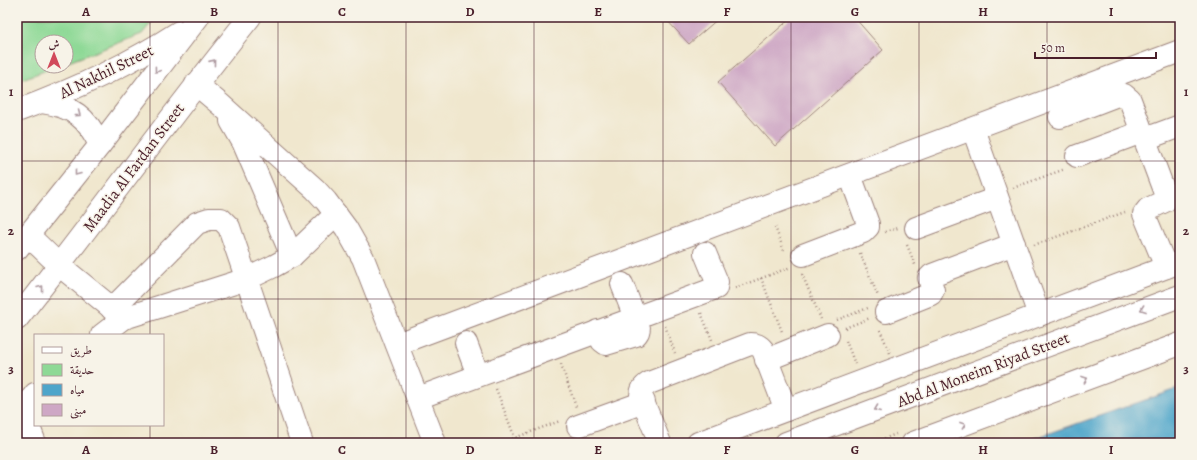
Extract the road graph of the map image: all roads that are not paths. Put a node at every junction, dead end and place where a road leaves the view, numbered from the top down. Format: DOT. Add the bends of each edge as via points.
graph roads {
  1 [pos="250,17"];
  2 [pos="195,21"];
  3 [pos="1180,52"];
  4 [pos="196,84"];
  5 [pos="42,102"];
  6 [pos="221,105"];
  7 [pos="17,111"];
  8 [pos="1060,117"];
  9 [pos="1180,126"];
  10 [pos="973,129"];
  11 [pos="1143,136"];
  12 [pos="100,145"];
  13 [pos="1077,156"];
  14 [pos="850,175"];
  15 [pos="998,198"];
  16 [pos="336,214"];
  17 [pos="916,228"];
  18 [pos="23,242"];
  19 [pos="1015,248"];
  20 [pos="705,253"];
  21 [pos="292,256"];
  22 [pos="794,261"];
  23 [pos="59,265"];
  24 [pos="1173,265"];
  25 [pos="247,280"];
  26 [pos="622,284"];
  27 [pos="1180,296"];
  28 [pos="881,310"];
  29 [pos="118,313"];
  30 [pos="1039,315"];
  31 [pos="635,318"];
  32 [pos="17,319"];
  33 [pos="832,327"];
  34 [pos="103,334"];
  35 [pos="466,343"];
  36 [pos="397,344"];
  37 [pos="1180,344"];
  38 [pos="764,355"];
  39 [pos="484,373"];
  40 [pos="34,395"];
  41 [pos="418,398"];
  42 [pos="644,402"];
  43 [pos="786,410"];
  44 [pos="579,420"];
  45 [pos="35,443"];
  46 [pos="302,443"];
  47 [pos="435,443"];
  48 [pos="660,443"];
  49 [pos="698,443"];
  50 [pos="786,443"];
  51 [pos="913,443"];
  4 -- 1 [label="main road, Maadia Al Fardan Street, one-way"];
  2 -- 5 [label="main road, Al Nakhil Street" via="156,47 119,67"];
  2 -- 12 [label="main road, one-way"];
  3 -- 10 [label="main road"];
  4 -- 6 [label="main road"];
  4 -- 23 [label="main road, Maadia Al Fardan Street"];
  5 -- 7 [label="main road, Al Nakhil Street"];
  5 -- 12 [label="main road, one-way" via="57,104 78,114 93,131"];
  6 -- 16 [label="main road" via="315,189"];
  6 -- 21 [label="main road" via="243,142"];
  8 -- 11 [label="main road" via="1117,95 1124,95 1130,100"];
  9 -- 11 [label="main road"];
  10 -- 14 [label="main road"];
  10 -- 15 [label="main road"];
  11 -- 13 [label="main road"];
  11 -- 24 [label="main road" via="1166,199 1145,211 1145,218"];
  12 -- 18 [label="main road, one-way"];
  14 -- 22 [label="main road" via="868,227 863,232"];
  14 -- 36 [label="main road"];
  15 -- 17 [label="main road"];
  15 -- 19 [label="main road"];
  16 -- 21 [label="main road"];
  16 -- 36 [label="main road" via="363,258"];
  18 -- 23 [label="main road"];
  19 -- 28 [label="main road" via="932,275 931,294"];
  19 -- 30 [label="main road"];
  20 -- 31 [label="main road" via="718,284 716,288"];
  21 -- 25 [label="main road"];
  23 -- 29 [label="main road"];
  32 -- 23 [label="main road, Maadia Al Fardan Street, one-way"];
  24 -- 30 [label="main road"];
  25 -- 29 [label="main road"];
  25 -- 29 [label="main road" via="229,227 221,219 209,219 197,223"];
  25 -- 46 [label="main road"];
  26 -- 31 [label="main road"];
  27 -- 50 [label="main road, Abd Al Moneim Riyad Street, one-way"];
  29 -- 34 [label="main road"];
  30 -- 43 [label="main road"];
  31 -- 39 [label="main road"];
  33 -- 38 [label="main road"];
  35 -- 39 [label="main road"];
  36 -- 41 [label="main road"];
  51 -- 37 [label="main road, one-way"];
  38 -- 42 [label="main road" via="760,346 750,344 648,383 641,391"];
  38 -- 43 [label="main road"];
  39 -- 41 [label="main road"];
  40 -- 45 [label="main road" via="26,419"];
  41 -- 47 [label="main road"];
  42 -- 44 [label="main road"];
  42 -- 48 [label="main road"];
  43 -- 49 [label="main road"];
}
